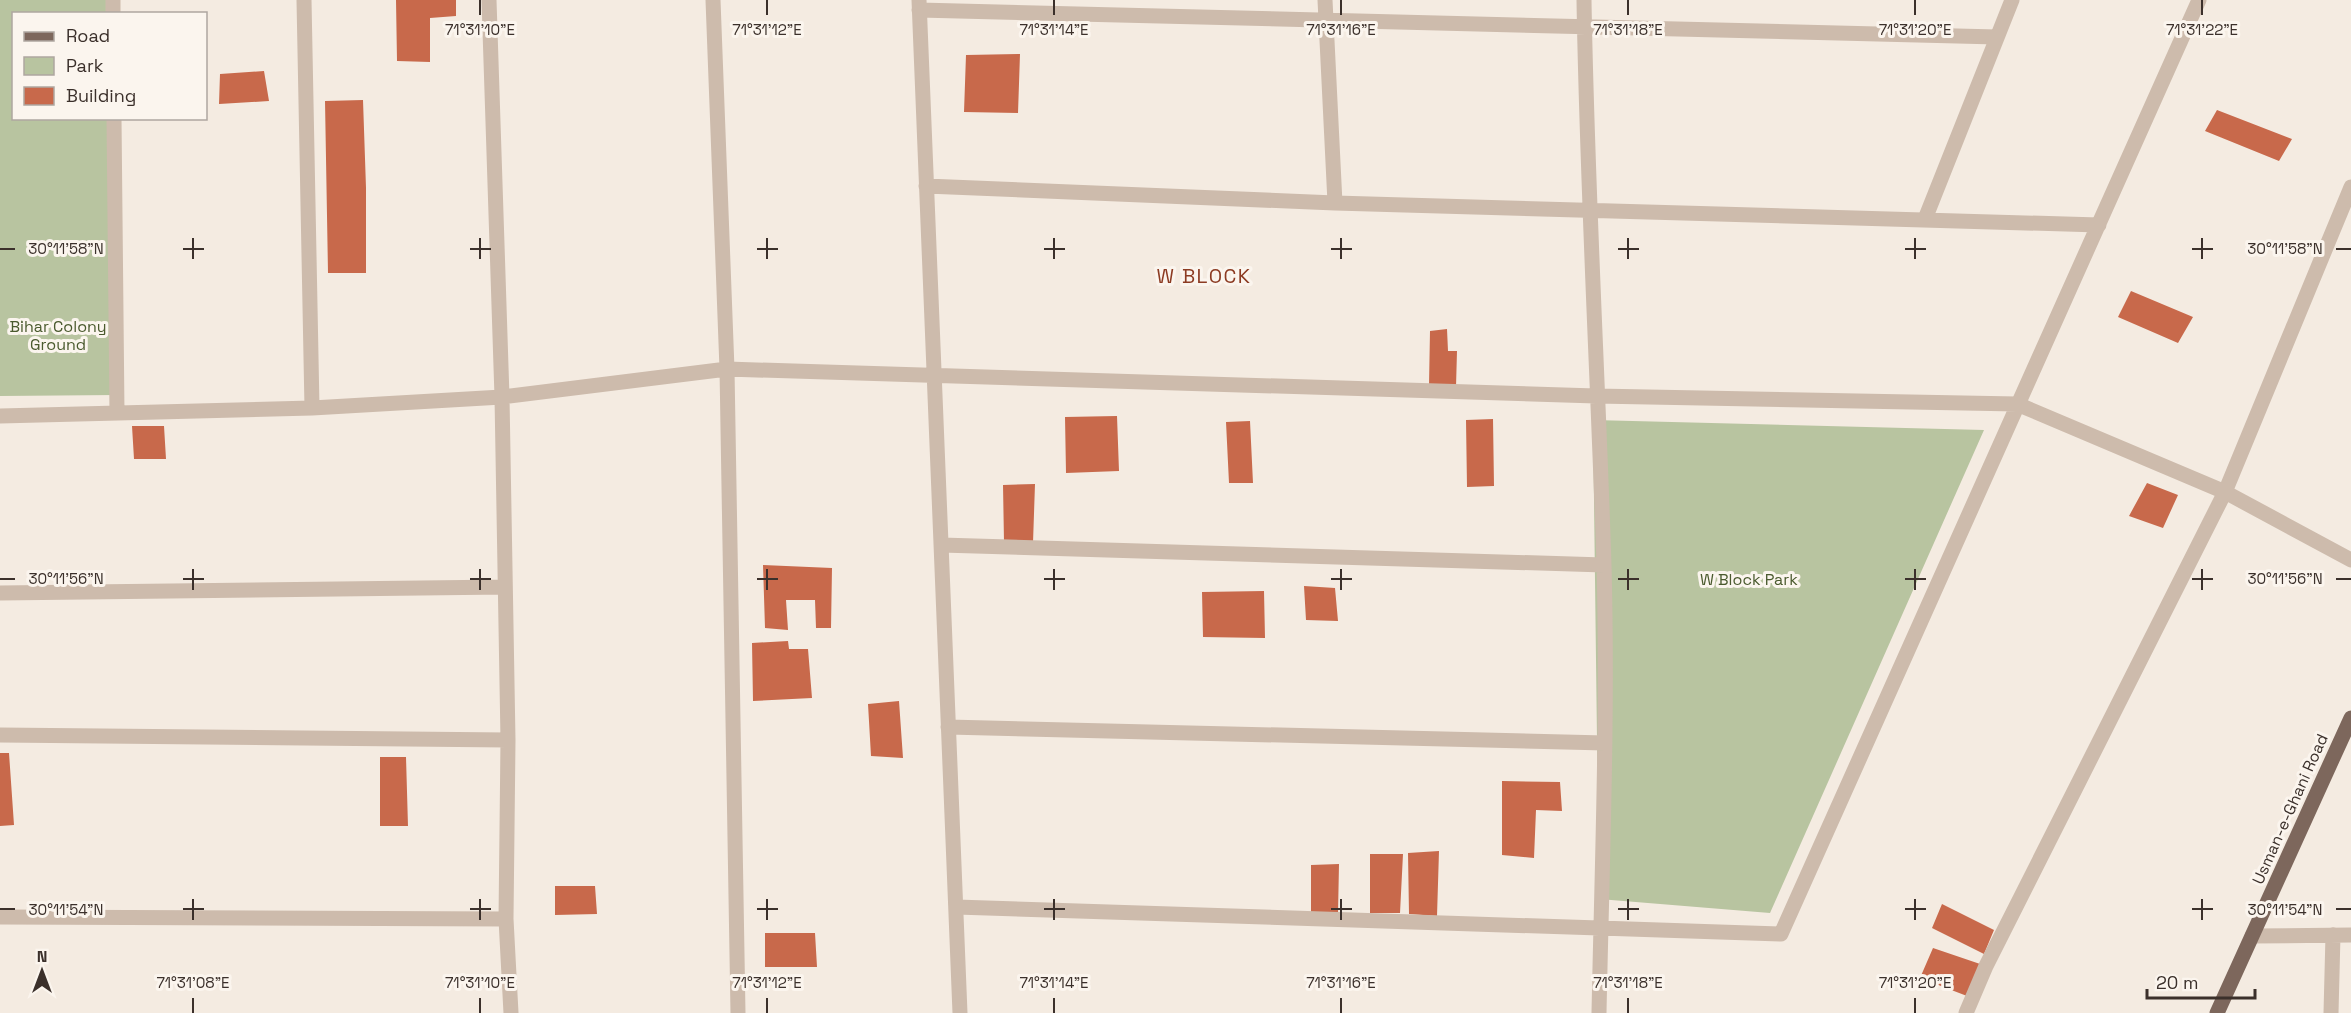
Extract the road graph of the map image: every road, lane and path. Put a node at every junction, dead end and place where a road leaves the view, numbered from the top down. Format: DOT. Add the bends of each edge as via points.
graph roads {
  1 [pos="304,0"];
  2 [pos="489,0"];
  3 [pos="713,0"];
  4 [pos="1325,0"];
  5 [pos="1584,0"];
  6 [pos="2012,0"];
  7 [pos="2199,0"];
  8 [pos="919,5"];
  9 [pos="1326,21"];
  10 [pos="1584,27"];
  11 [pos="1997,37"];
  12 [pos="114,120"];
  13 [pos="926,186"];
  14 [pos="2351,187"];
  15 [pos="1335,203"];
  16 [pos="1588,211"];
  17 [pos="1925,219"];
  18 [pos="2099,225"];
  19 [pos="727,369"];
  20 [pos="934,374"];
  21 [pos="1596,396"];
  22 [pos="502,397"];
  23 [pos="2017,404"];
  24 [pos="312,408"];
  25 [pos="117,413"];
  26 [pos="0,416"];
  27 [pos="2225,492"];
  28 [pos="941,545"];
  29 [pos="2351,560"];
  30 [pos="1604,565"];
  31 [pos="505,587"];
  32 [pos="0,592"];
  33 [pos="2351,718"];
  34 [pos="948,727"];
  35 [pos="0,735"];
  36 [pos="508,740"];
  37 [pos="1605,743"];
  38 [pos="956,907"];
  39 [pos="0,917"];
  40 [pos="506,919"];
  41 [pos="1600,929"];
  42 [pos="2333,935"];
  43 [pos="2351,935"];
  44 [pos="2252,936"];
  45 [pos="511,1013"];
  46 [pos="738,1013"];
  47 [pos="960,1013"];
  48 [pos="1599,1013"];
  49 [pos="1966,1013"];
  50 [pos="2217,1013"];
  51 [pos="2331,1013"];
  1 -- 24 [label="street"];
  2 -- 22 [label="street"];
  3 -- 19 [label="street"];
  4 -- 9 [label="street"];
  5 -- 10 [label="street"];
  6 -- 11 [label="street"];
  7 -- 18 [label="street"];
  8 -- 9 [label="street"];
  8 -- 13 [label="street"];
  9 -- 10 [label="street"];
  9 -- 15 [label="street"];
  10 -- 11 [label="street"];
  10 -- 16 [label="street"];
  11 -- 17 [label="street"];
  12 -- 25 [label="street"];
  13 -- 15 [label="street"];
  13 -- 20 [label="street"];
  14 -- 27 [label="street"];
  15 -- 16 [label="street"];
  16 -- 17 [label="street"];
  16 -- 21 [label="street"];
  17 -- 18 [label="street"];
  18 -- 23 [label="street"];
  19 -- 20 [label="street"];
  19 -- 22 [label="street"];
  19 -- 46 [label="street"];
  20 -- 21 [label="street"];
  20 -- 28 [label="street"];
  21 -- 23 [label="street"];
  21 -- 30 [label="street"];
  22 -- 24 [label="street"];
  22 -- 31 [label="street"];
  23 -- 27 [label="street"];
  23 -- 41 [label="street" via="1781,934"];
  24 -- 25 [label="street"];
  25 -- 26 [label="street"];
  27 -- 29 [label="street"];
  27 -- 49 [label="street"];
  28 -- 30 [label="street"];
  28 -- 34 [label="street"];
  30 -- 37 [label="street"];
  31 -- 32 [label="street"];
  31 -- 36 [label="street"];
  33 -- 44 [label="main road, Usman-e-Ghani Road"];
  34 -- 37 [label="street"];
  34 -- 38 [label="street"];
  35 -- 36 [label="street"];
  36 -- 40 [label="street"];
  37 -- 41 [label="street"];
  38 -- 41 [label="street"];
  38 -- 47 [label="street"];
  39 -- 40 [label="street"];
  40 -- 45 [label="street"];
  41 -- 48 [label="street"];
  42 -- 43 [label="street"];
  42 -- 44 [label="street"];
  42 -- 51 [label="street"];
  44 -- 50 [label="main road, Usman-e-Ghani Road"];
}
